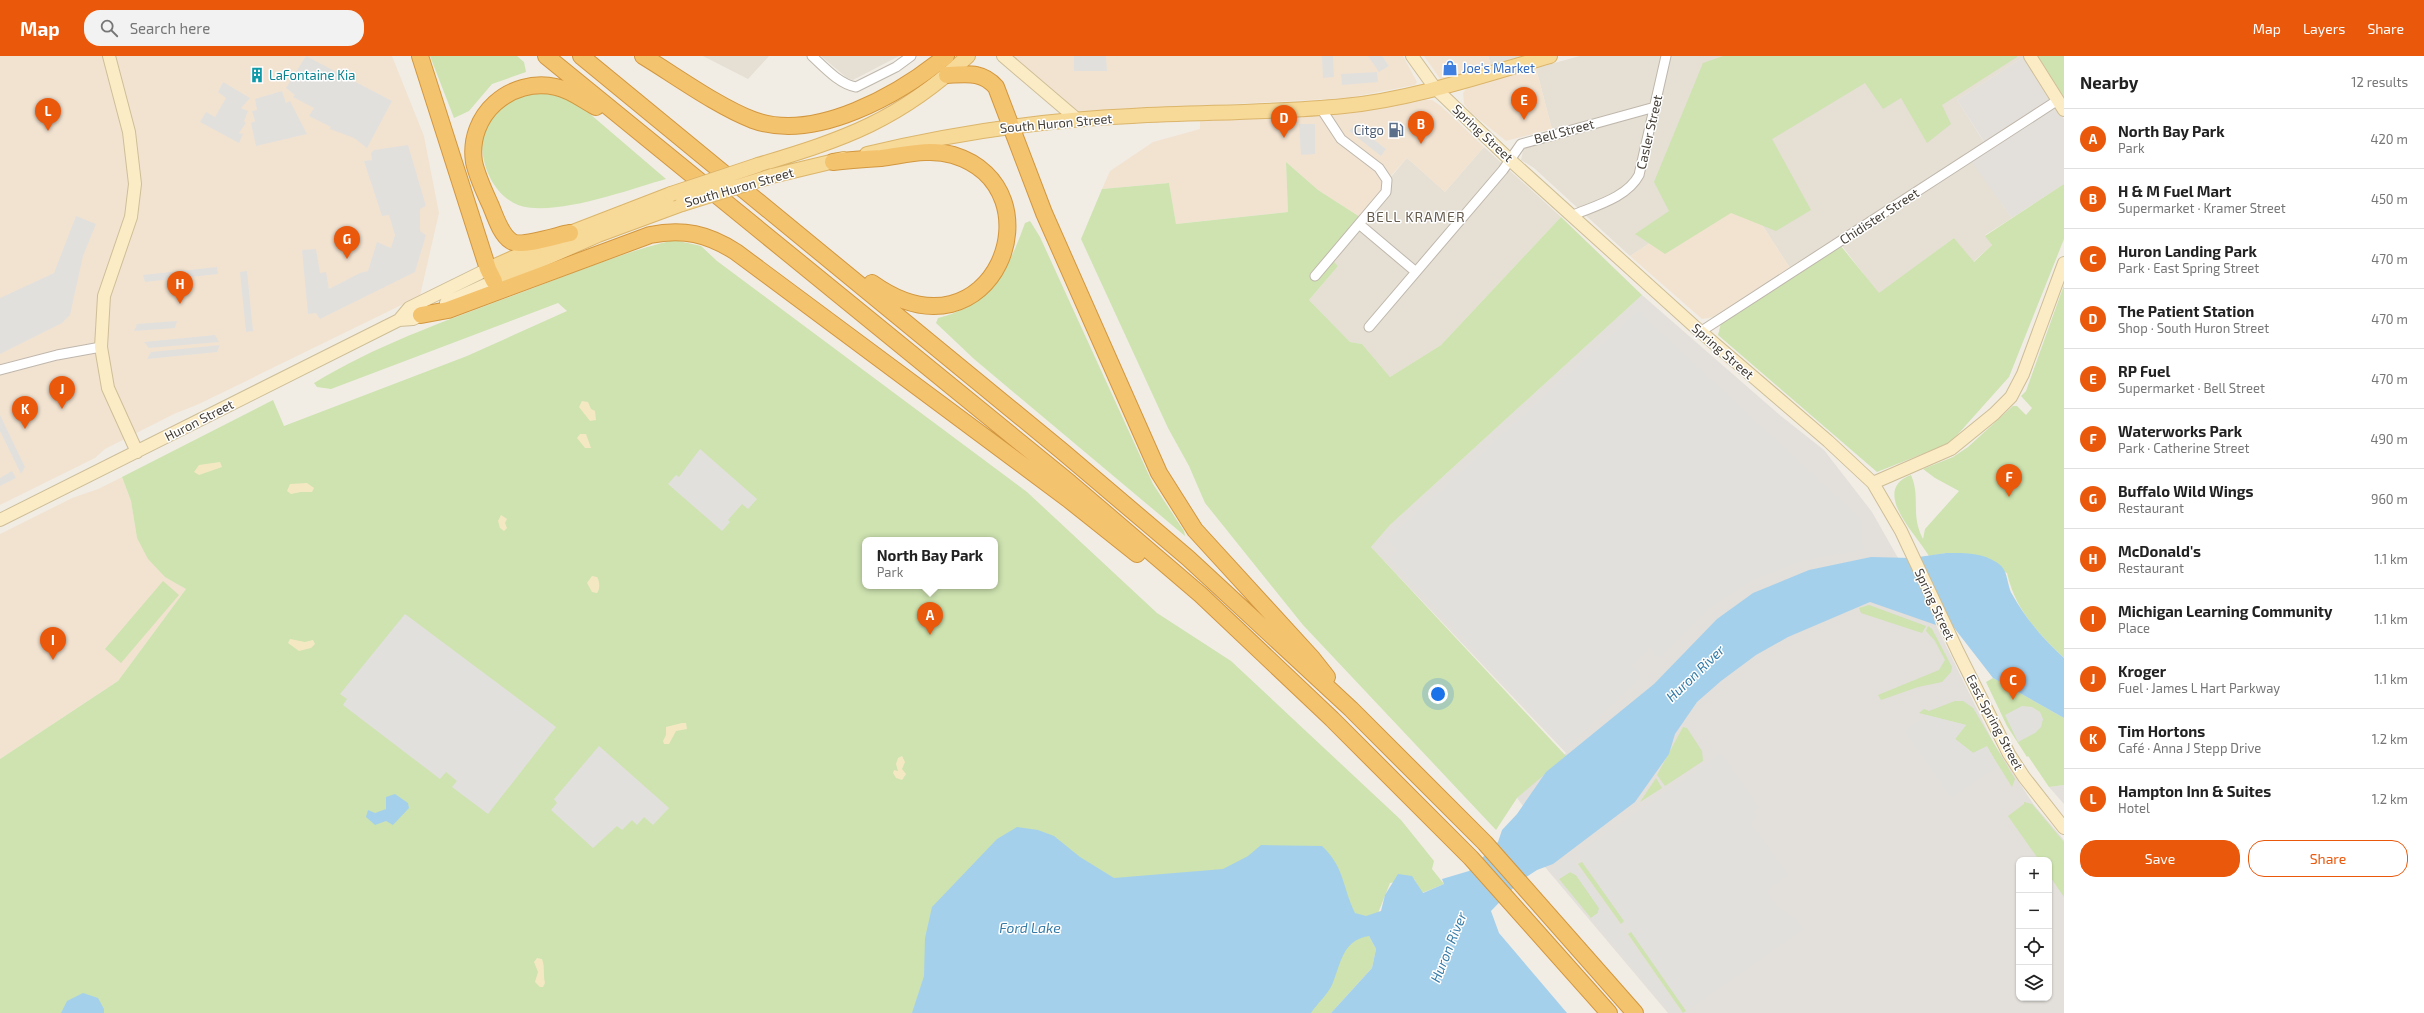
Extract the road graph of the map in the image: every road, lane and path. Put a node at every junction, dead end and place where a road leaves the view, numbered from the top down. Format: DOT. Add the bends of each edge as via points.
graph roads {
  1 [pos="109,56"];
  2 [pos="420,56"];
  3 [pos="546,56"];
  4 [pos="581,56"];
  5 [pos="643,56"];
  6 [pos="812,56"];
  7 [pos="911,56"];
  8 [pos="946,56"];
  9 [pos="968,56"];
  10 [pos="1003,56"];
  11 [pos="1413,56"];
  12 [pos="1550,56"];
  13 [pos="1666,56"];
  14 [pos="2030,56"];
  15 [pos="947,75"];
  16 [pos="1435,88"];
  17 [pos="2061,105"];
  18 [pos="1320,107"];
  19 [pos="1655,107"];
  20 [pos="1078,120"];
  21 [pos="628,123"];
  22 [pos="1011,128"];
  23 [pos="1509,159"];
  24 [pos="833,162"];
  25 [pos="1571,216"];
  26 [pos="1359,224"];
  27 [pos="570,233"];
  28 [pos="830,260"];
  29 [pos="2064,263"];
  30 [pos="1416,272"];
  31 [pos="491,275"];
  32 [pos="1315,276"];
  33 [pos="421,315"];
  34 [pos="399,320"];
  35 [pos="1369,327"];
  36 [pos="1700,332"];
  37 [pos="101,347"];
  38 [pos="0,370"];
  39 [pos="137,452"];
  40 [pos="1873,483"];
  41 [pos="0,520"];
  42 [pos="1201,595"];
  43 [pos="1958,652"];
  44 [pos="1351,709"];
  45 [pos="2064,828"];
  46 [pos="1610,1013"];
  47 [pos="1635,1013"];
  1 -- 37 [label="main road" via="129,132 135,184 131,217 104,296"];
  2 -- 31 [label="highway"];
  3 -- 21 [label="highway"];
  4 -- 28 [label="highway"];
  5 -- 8 [label="highway" via="736,112 753,120 785,126 818,122 854,111 905,86"];
  6 -- 7 [label="street" via="840,80 856,87 896,67"];
  9 -- 15 [label="main road, South Huron Street"];
  10 -- 20 [label="main road"];
  11 -- 16 [label="main road, Spring Street"];
  12 -- 16 [label="main road, South Huron Street"];
  13 -- 19 [label="street, Casler Street"];
  14 -- 17 [label="main road"];
  15 -- 22 [label="highway" via="974,74 990,80 1001,96"];
  15 -- 27 [label="main road, South Huron Street, bridge" via="896,114 862,130 820,147 671,194"];
  16 -- 18 [label="main road, South Huron Street" via="1381,100"];
  16 -- 23 [label="main road, Spring Street"];
  17 -- 36 [label="street, Chidister Street"];
  18 -- 20 [label="main road, South Huron Street"];
  18 -- 26 [label="street" via="1341,139 1379,168 1387,180 1386,192"];
  19 -- 23 [label="street, Bell Street" via="1531,140 1521,144"];
  19 -- 25 [label="street, Casler Street" via="1639,175 1632,187"];
  20 -- 22 [label="main road, South Huron Street"];
  21 -- 27 [label="highway" via="568,91 544,85 519,89 503,96 484,116 474,144 474,162 498,222 510,241 520,243"];
  21 -- 42 [label="highway" via="1070,483"];
  22 -- 24 [label="main road, South Huron Street" via="922,141"];
  22 -- 44 [label="highway" via="1041,206 1158,473 1195,530 1312,658"];
  23 -- 25 [label="main road, Spring Street"];
  23 -- 30 [label="street, Bell Street" via="1503,170"];
  24 -- 28 [label="highway" via="914,153 952,155 974,165 992,181 1001,197 1008,226 1003,256 986,283 959,301 941,307 908,304 888,295 861,275"];
  24 -- 31 [label="main road, South Huron Street, bridge" via="772,176 682,204"];
  25 -- 36 [label="main road, Spring Street"];
  26 -- 30 [label="street"];
  26 -- 32 [label="street"];
  27 -- 31 [label="main road, South Huron Street"];
  28 -- 44 [label="highway" via="1188,558"];
  29 -- 40 [label="main road" via="2023,374 2011,397 1951,449"];
  30 -- 35 [label="street, Bell Street"];
  31 -- 33 [label="main road, South Huron Street"];
  31 -- 34 [label="main road, South Huron Street" via="409,308"];
  33 -- 34 [label="main road, South Huron Street"];
  33 -- 42 [label="highway" via="448,310 650,235 677,231 704,235 720,241 736,252 1068,499 1160,573"];
  34 -- 39 [label="main road, Huron Street"];
  36 -- 40 [label="main road, Spring Street" via="1828,440"];
  37 -- 38 [label="street"];
  37 -- 39 [label="main road" via="108,388"];
  39 -- 41 [label="main road, Huron Street"];
  40 -- 43 [label="main road, Spring Street" via="1901,531"];
  42 -- 46 [label="highway" via="1332,719 1471,858"];
  43 -- 45 [label="main road, East Spring Street" via="2009,754"];
  44 -- 47 [label="highway" via="1484,843"];
}
